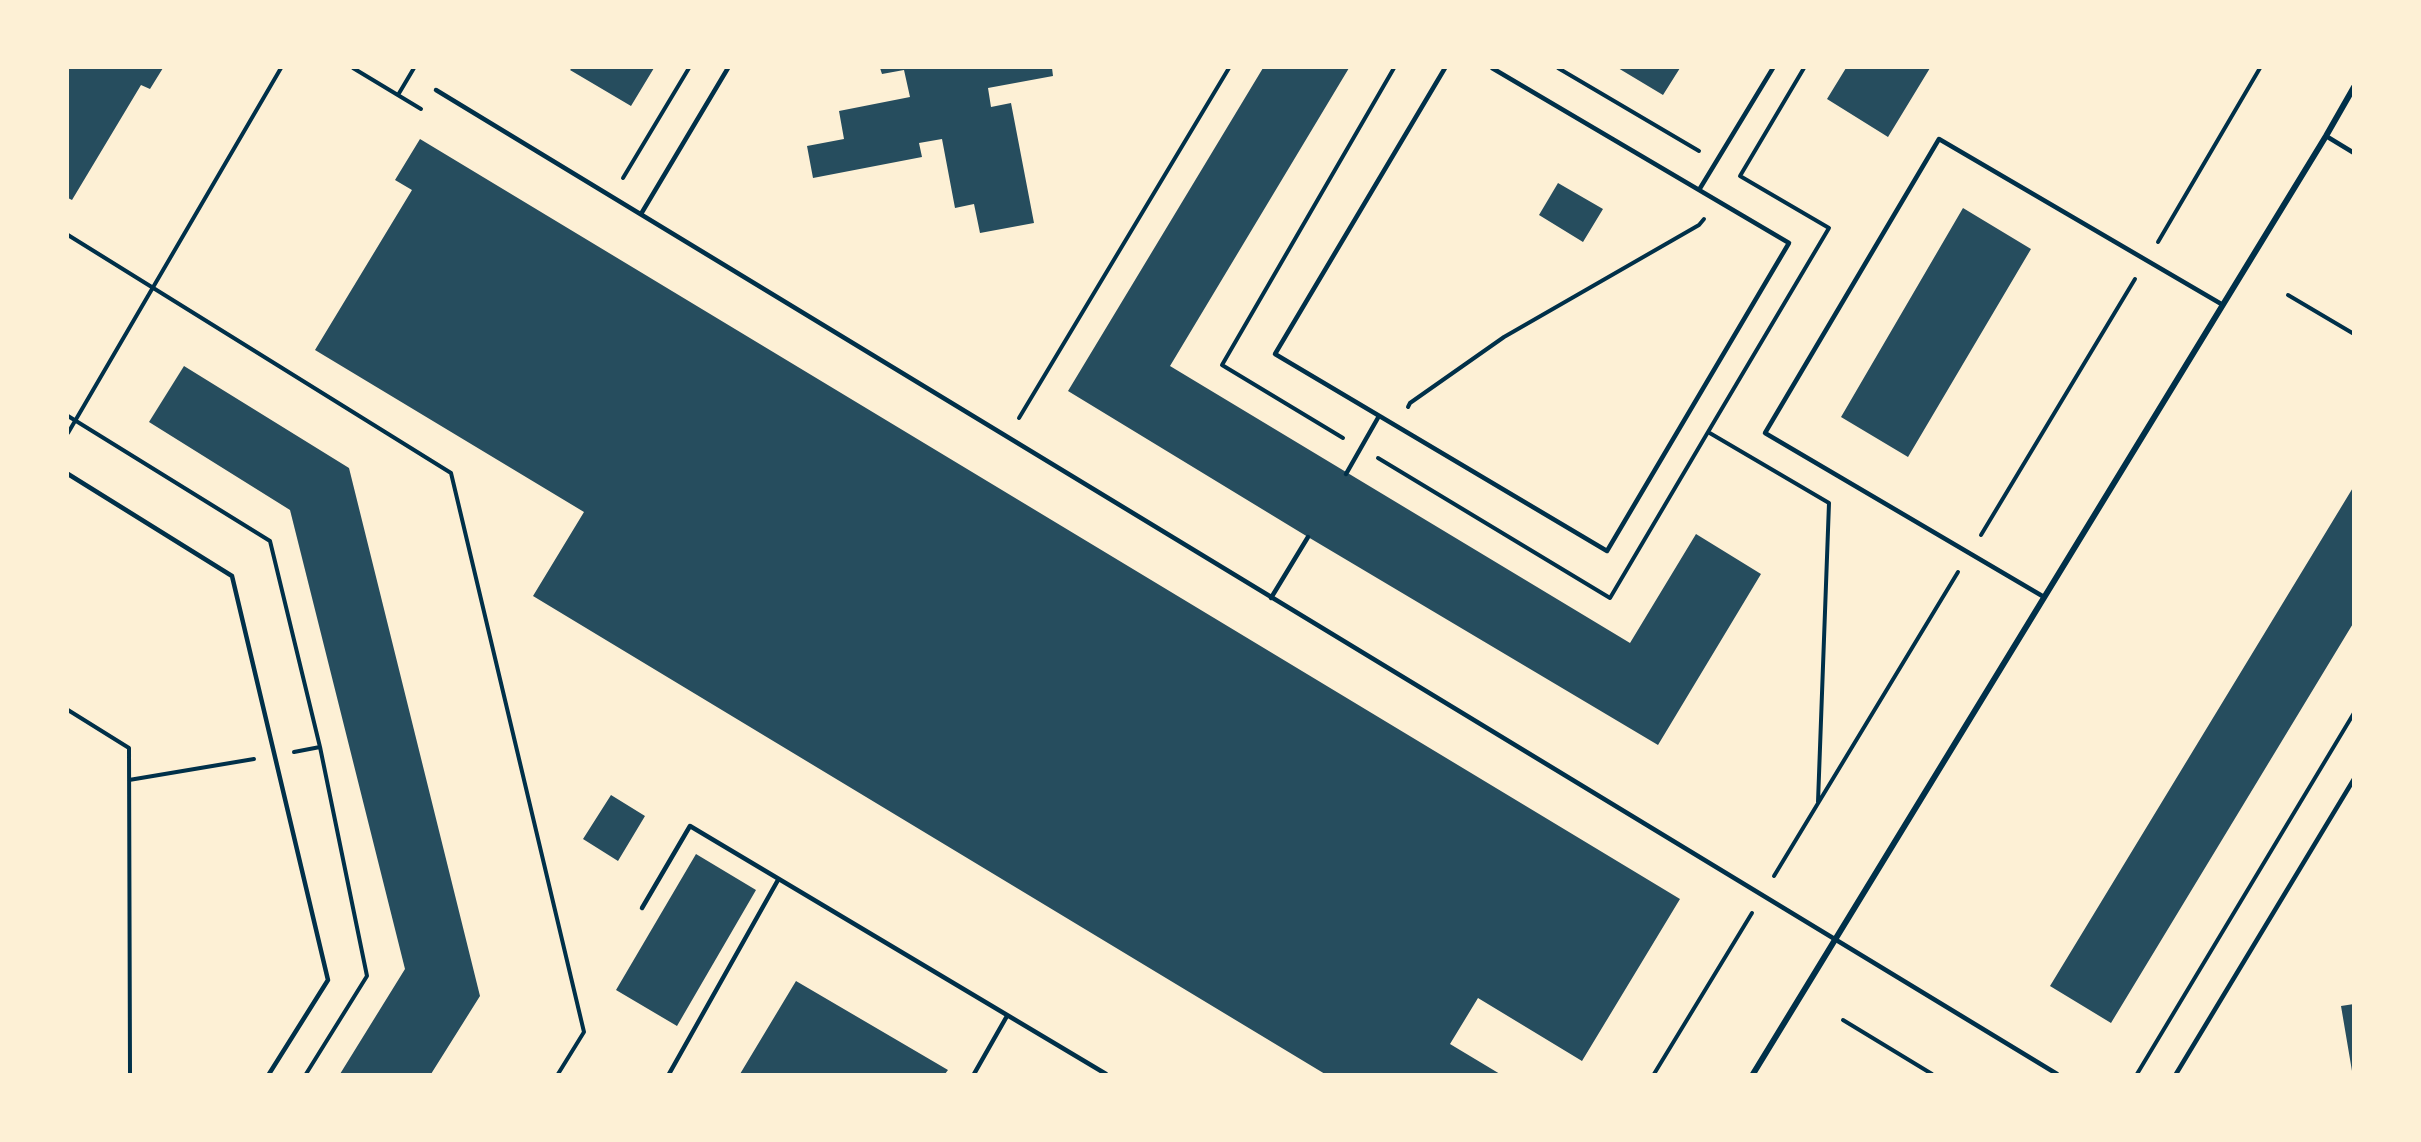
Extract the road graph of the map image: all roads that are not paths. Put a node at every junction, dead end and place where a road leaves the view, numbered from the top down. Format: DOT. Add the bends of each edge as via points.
graph roads {
  1 [pos="728,68"];
  2 [pos="1445,68"];
  3 [pos="1492,68"];
  4 [pos="1773,68"];
  5 [pos="2354,87"];
  6 [pos="436,90"];
  7 [pos="2326,136"];
  8 [pos="2354,153"];
  9 [pos="1699,190"];
  10 [pos="641,214"];
  11 [pos="2223,305"];
  12 [pos="1380,416"];
  13 [pos="68,474"];
  14 [pos="1346,474"];
  15 [pos="1308,537"];
  16 [pos="2044,597"];
  17 [pos="1271,598"];
  18 [pos="2354,779"];
  19 [pos="778,880"];
  20 [pos="642,908"];
  21 [pos="1835,940"];
  22 [pos="1007,1016"];
  23 [pos="269,1074"];
  24 [pos="669,1074"];
  25 [pos="974,1074"];
  26 [pos="1106,1074"];
  27 [pos="1753,1074"];
  28 [pos="2057,1074"];
  29 [pos="2176,1074"];
  1 -- 10 [label="lane"];
  2 -- 12 [label="lane" via="1275,354"];
  3 -- 9 [label="lane"];
  4 -- 9 [label="lane"];
  5 -- 7 [label="street"];
  6 -- 10 [label="lane"];
  7 -- 8 [label="lane"];
  7 -- 11 [label="street"];
  9 -- 12 [label="lane" via="1789,243 1606,551"];
  10 -- 17 [label="lane"];
  11 -- 16 [label="street"];
  11 -- 16 [label="lane" via="1939,139 1765,433"];
  12 -- 14 [label="lane"];
  13 -- 23 [label="lane" via="232,576 328,980"];
  15 -- 17 [label="lane"];
  16 -- 21 [label="street"];
  17 -- 21 [label="lane"];
  18 -- 29 [label="lane"];
  19 -- 20 [label="lane" via="690,826"];
  19 -- 22 [label="lane"];
  19 -- 24 [label="lane"];
  21 -- 27 [label="street"];
  21 -- 28 [label="lane"];
  22 -- 25 [label="lane"];
  22 -- 26 [label="lane"];
}
